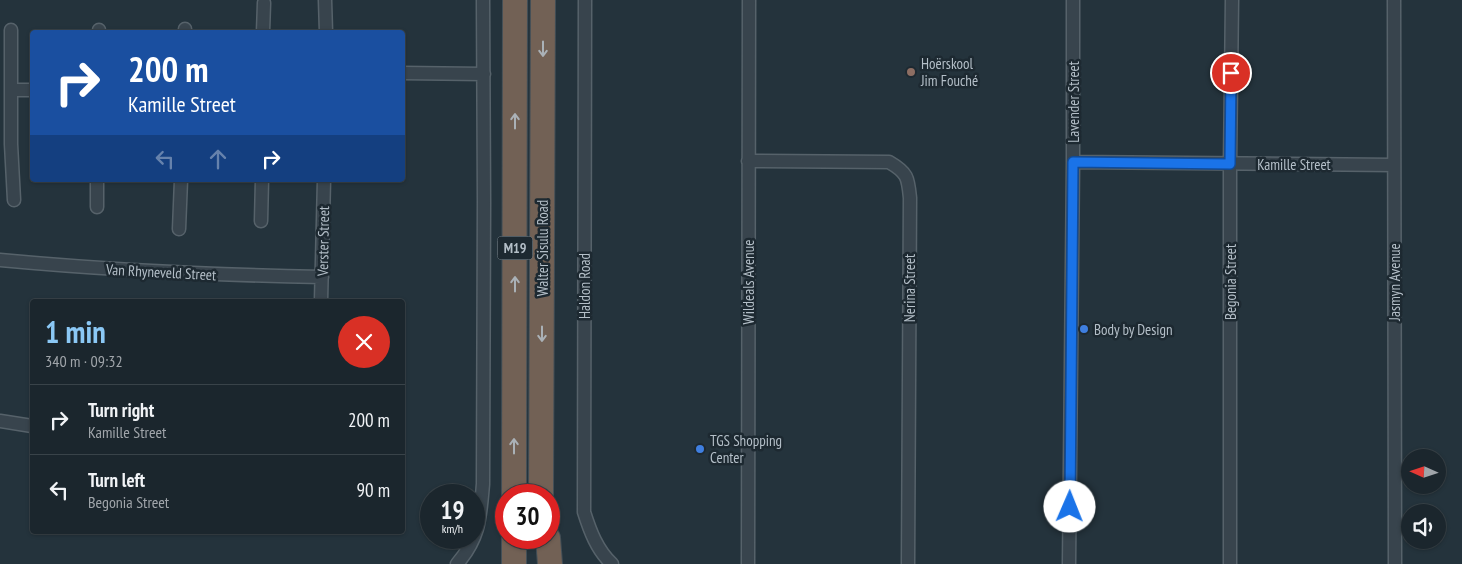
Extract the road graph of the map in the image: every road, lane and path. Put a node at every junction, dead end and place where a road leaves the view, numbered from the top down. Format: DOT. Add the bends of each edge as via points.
graph roads {
  1 [pos="325,0"];
  2 [pos="483,0"];
  3 [pos="515,0"];
  4 [pos="543,0"];
  5 [pos="585,0"];
  6 [pos="749,0"];
  7 [pos="1073,0"];
  8 [pos="1232,0"];
  9 [pos="1394,0"];
  10 [pos="264,3"];
  11 [pos="11,30"];
  12 [pos="263,30"];
  13 [pos="326,30"];
  14 [pos="405,73"];
  15 [pos="484,74"];
  16 [pos="12,90"];
  17 [pos="30,90"];
  18 [pos="748,162"];
  19 [pos="1073,162"];
  20 [pos="1230,164"];
  21 [pos="1394,164"];
  22 [pos="98,182"];
  23 [pos="181,182"];
  24 [pos="262,182"];
  25 [pos="324,182"];
  26 [pos="14,200"];
  27 [pos="97,207"];
  28 [pos="262,220"];
  29 [pos="179,229"];
  30 [pos="0,260"];
  31 [pos="322,277"];
  32 [pos="321,299"];
  33 [pos="0,422"];
  34 [pos="30,426"];
  35 [pos="542,434"];
  36 [pos="514,484"];
  37 [pos="542,484"];
  38 [pos="544,484"];
  39 [pos="514,549"];
  40 [pos="541,549"];
  41 [pos="549,549"];
  42 [pos="457,564"];
  43 [pos="514,564"];
  44 [pos="540,564"];
  45 [pos="550,564"];
  46 [pos="612,564"];
  47 [pos="748,564"];
  48 [pos="908,564"];
  49 [pos="1069,564"];
  50 [pos="1230,564"];
  51 [pos="1395,564"];
  1 -- 13 [label="street"];
  2 -- 15 [label="street"];
  36 -- 3 [label="highway, Walter Sisulu Road / M19, one-way"];
  4 -- 35 [label="highway, Walter Sisulu Road / M19, one-way"];
  5 -- 46 [label="street, Haldon Road" via="584,512 593,539"];
  6 -- 18 [label="street, Wildeals Avenue"];
  7 -- 19 [label="street, Lavender Street"];
  8 -- 20 [label="street, Begonia Street"];
  9 -- 21 [label="street, Jasmyn Avenue"];
  10 -- 12 [label="street"];
  11 -- 16 [label="street"];
  14 -- 15 [label="street"];
  15 -- 42 [label="street" via="483,484 480,524"];
  16 -- 17 [label="street"];
  16 -- 26 [label="street"];
  18 -- 47 [label="street, Wildeals Avenue"];
  18 -- 48 [label="street, Nerina Street" via="889,162 908,178"];
  19 -- 20 [label="street, Kamille Street"];
  19 -- 49 [label="street, Lavender Street"];
  20 -- 21 [label="street, Kamille Street"];
  20 -- 50 [label="street, Begonia Street"];
  21 -- 51 [label="street, Jasmyn Avenue"];
  22 -- 27 [label="street"];
  23 -- 29 [label="street"];
  24 -- 28 [label="street"];
  25 -- 31 [label="street, Verster Street"];
  30 -- 31 [label="street, Van Rhyneveld Street" via="199,274"];
  31 -- 32 [label="street, Verster Street"];
  33 -- 34 [label="street"];
  35 -- 37 [label="highway, Walter Sisulu Road / M19"];
  35 -- 38 [label="highway"];
  39 -- 43 [label="highway"];
  40 -- 44 [label="highway"];
  41 -- 45 [label="highway"];
}
